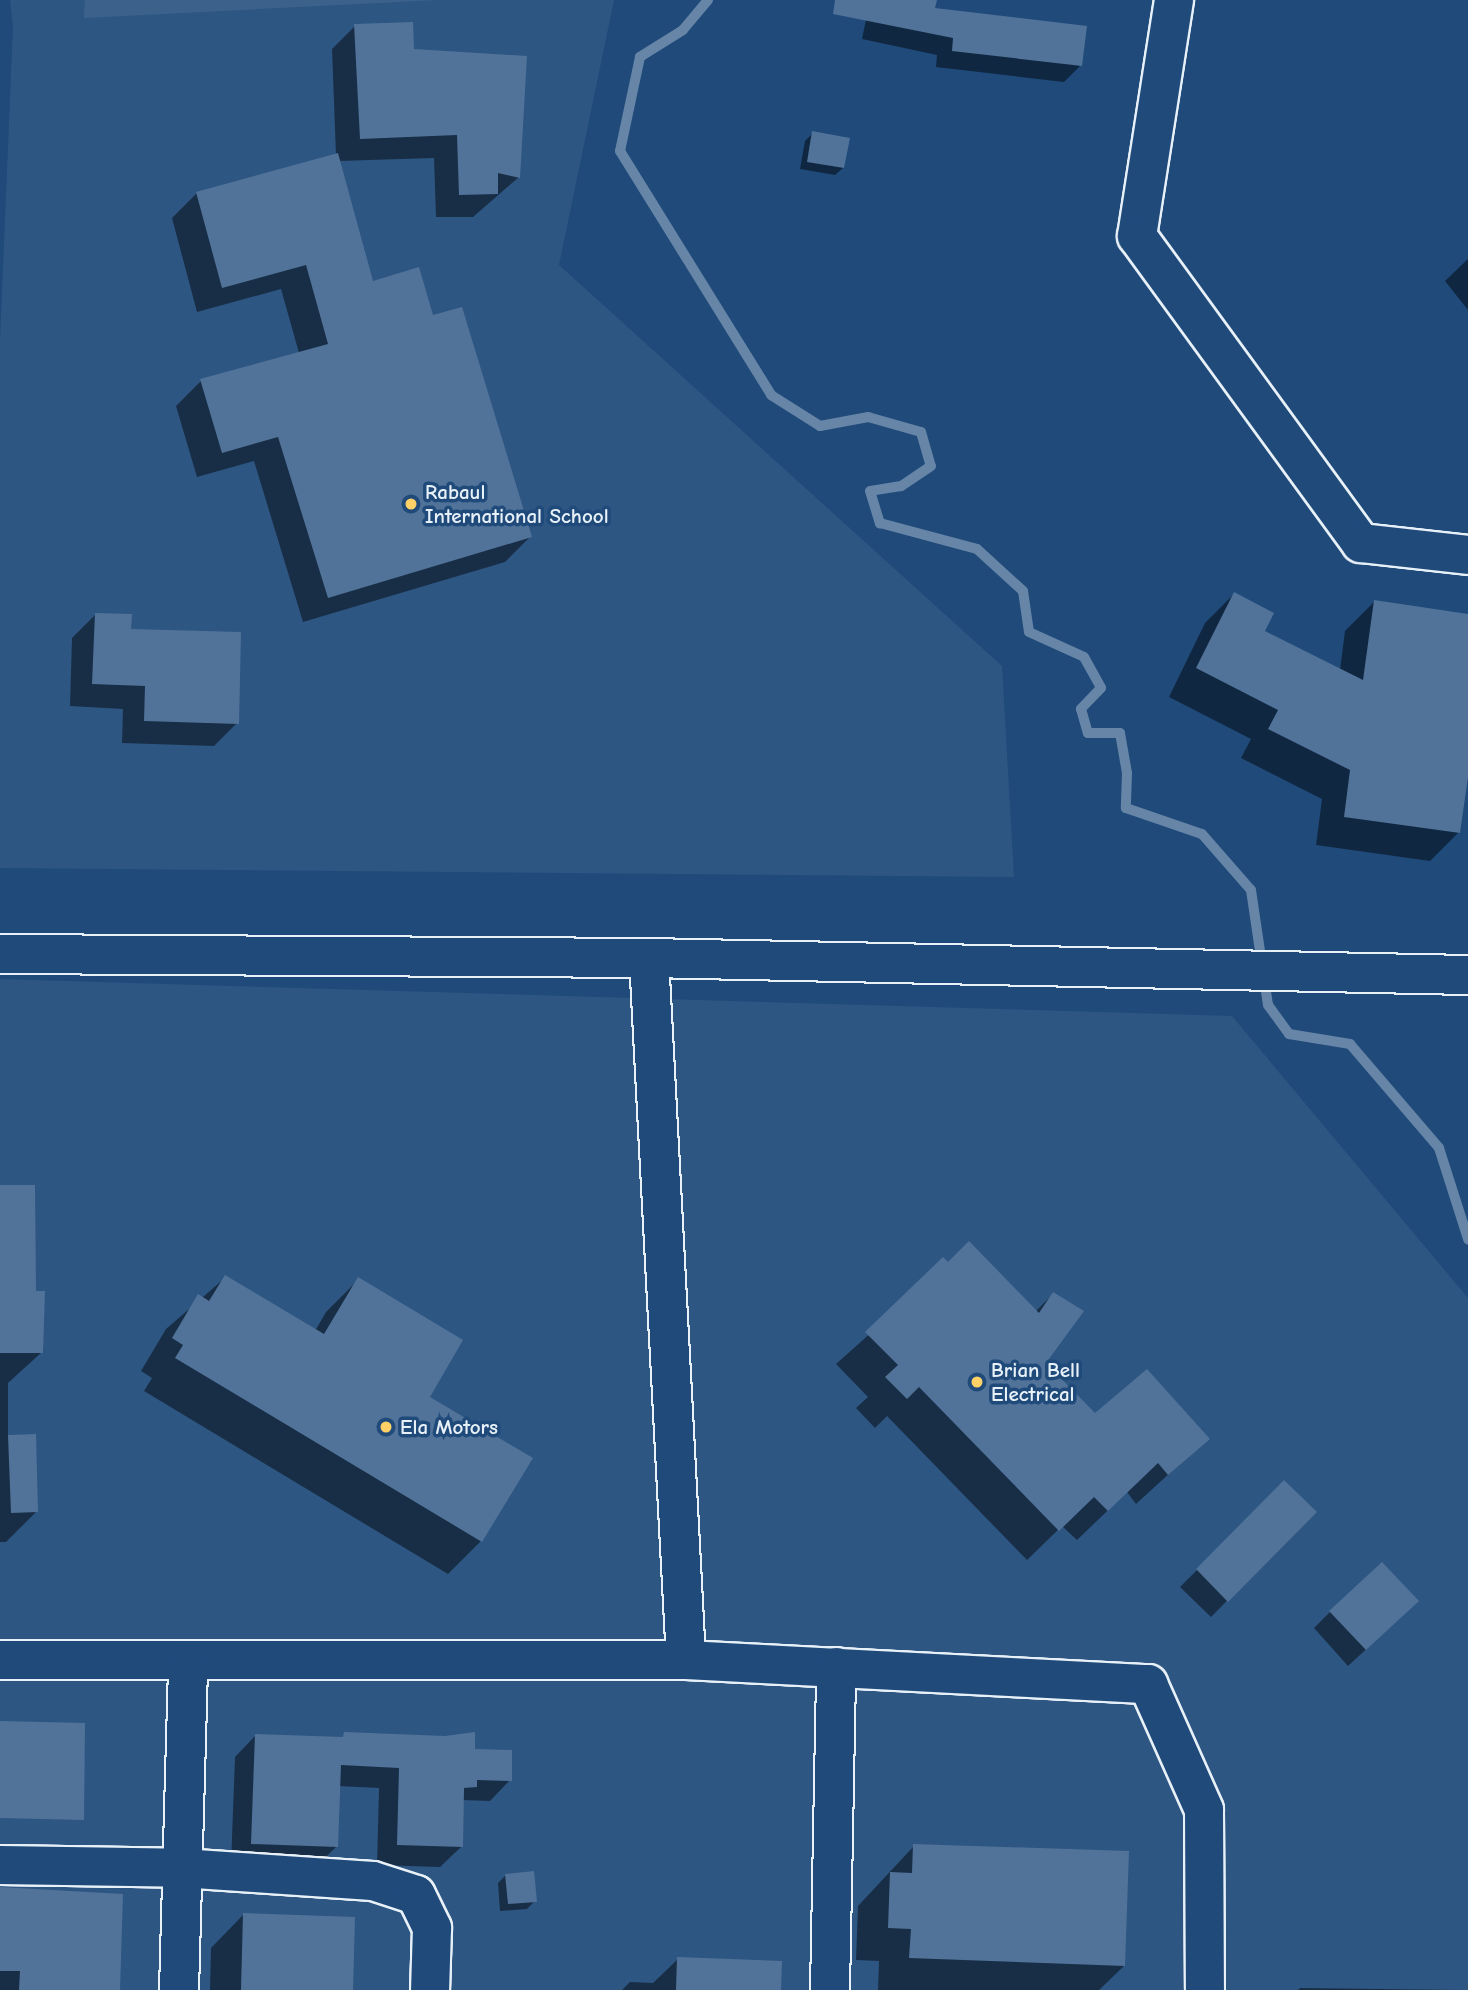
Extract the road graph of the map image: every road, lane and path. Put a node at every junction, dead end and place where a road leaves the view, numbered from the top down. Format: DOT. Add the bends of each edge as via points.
graph roads {
  1 [pos="1174,0"];
  2 [pos="1468,555"];
  3 [pos="0,954"];
  4 [pos="649,958"];
  5 [pos="1468,975"];
  6 [pos="0,1660"];
  7 [pos="686,1660"];
  8 [pos="188,1663"];
  9 [pos="836,1667"];
  10 [pos="0,1865"];
  11 [pos="181,1868"];
  12 [pos="179,1990"];
  13 [pos="430,1990"];
  14 [pos="830,1990"];
  15 [pos="1205,1990"];
  1 -- 2 [label="street" via="1137,236 1361,543"];
  3 -- 4 [label="street"];
  4 -- 5 [label="street"];
  4 -- 7 [label="street"];
  6 -- 8 [label="street"];
  7 -- 8 [label="street"];
  7 -- 9 [label="street"];
  8 -- 11 [label="street"];
  9 -- 14 [label="street"];
  9 -- 15 [label="street" via="1148,1684 1204,1810"];
  10 -- 11 [label="street"];
  11 -- 12 [label="street"];
  11 -- 13 [label="street" via="373,1881 416,1895 432,1928"];
}
